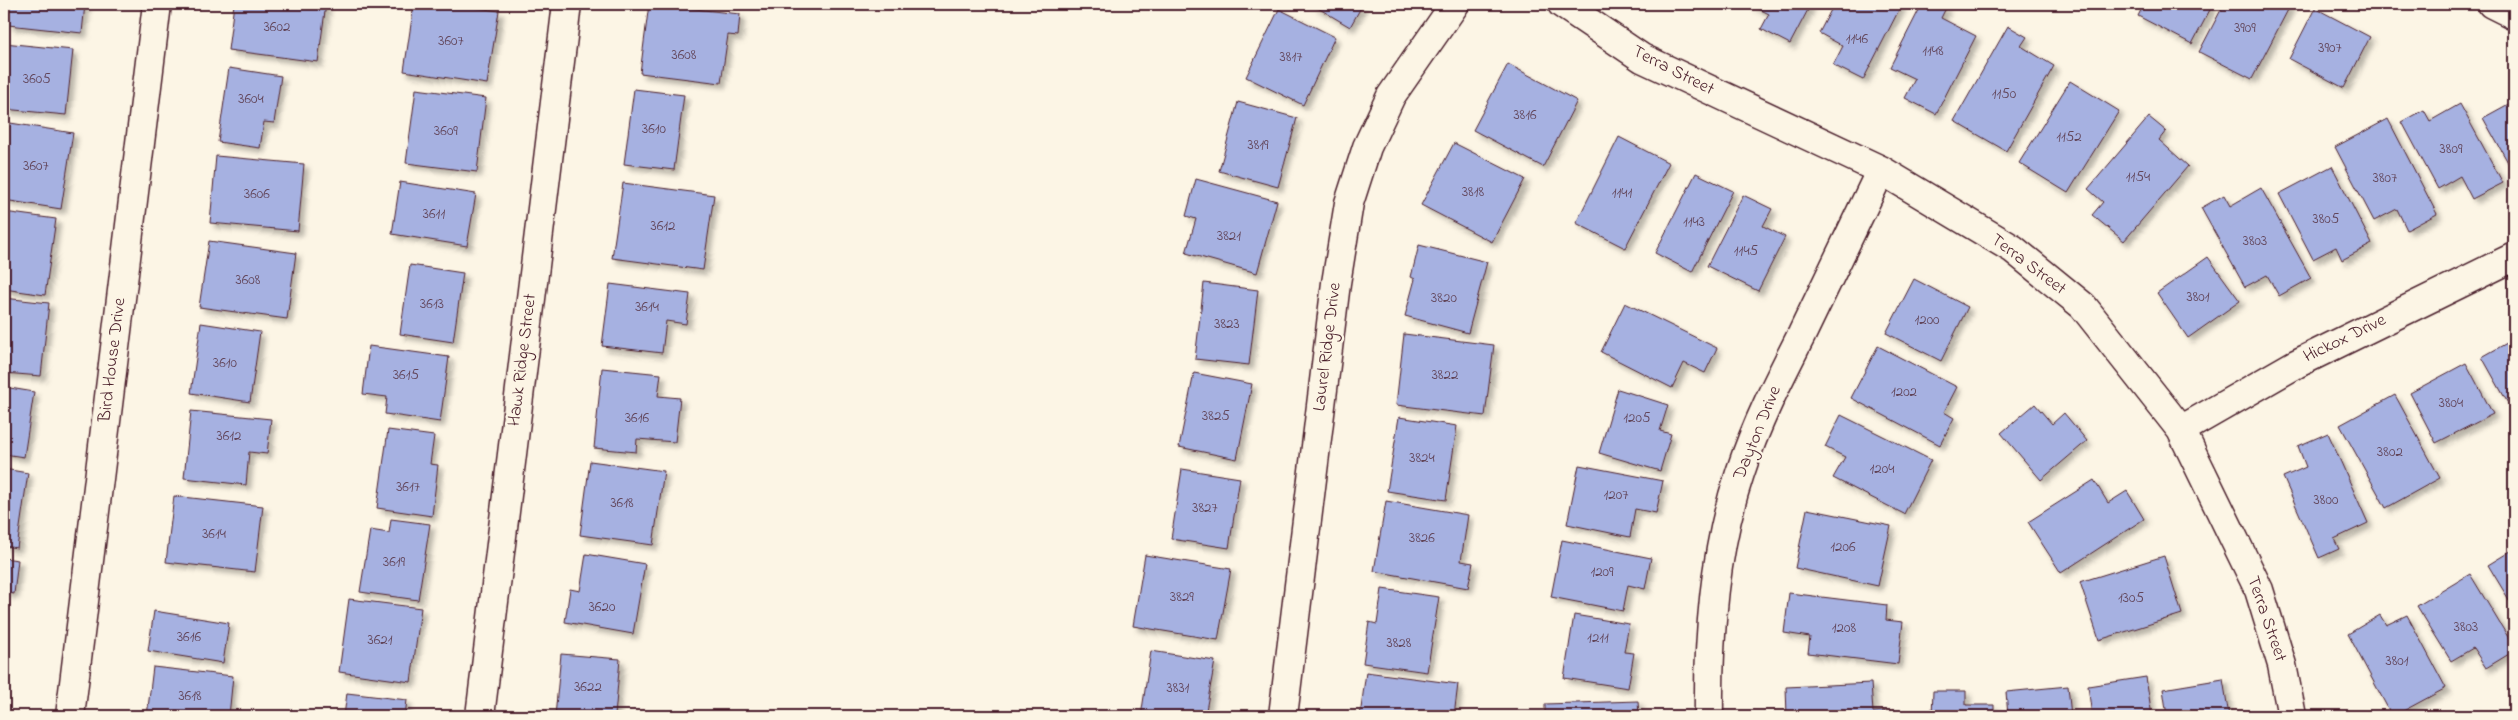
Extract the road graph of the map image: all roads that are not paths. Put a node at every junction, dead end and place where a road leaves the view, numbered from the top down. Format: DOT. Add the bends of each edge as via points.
graph roads {
  1 [pos="156,4"];
  2 [pos="567,4"];
  3 [pos="1455,4"];
  4 [pos="1562,4"];
  5 [pos="2492,4"];
  6 [pos="2514,15"];
  7 [pos="1881,170"];
  8 [pos="2514,257"];
  9 [pos="2181,430"];
  10 [pos="70,716"];
  11 [pos="480,716"];
  12 [pos="1283,716"];
  13 [pos="1709,716"];
  14 [pos="2292,716"];
  1 -- 10 [label="street, Bird House Drive"];
  2 -- 11 [label="street, Hawk Ridge Street"];
  3 -- 12 [label="street, Laurel Ridge Drive" via="1391,96 1367,147 1350,204 1331,321"];
  4 -- 7 [label="street, Terra Street" via="1642,58"];
  5 -- 6 [label="street"];
  7 -- 9 [label="street, Terra Street" via="2012,249 2083,306"];
  7 -- 13 [label="street, Dayton Drive" via="1762,415 1740,473 1715,585 1708,680"];
  8 -- 9 [label="street, Hickox Drive" via="2296,364"];
  9 -- 14 [label="street, Terra Street" via="2259,590 2282,665"];
}
